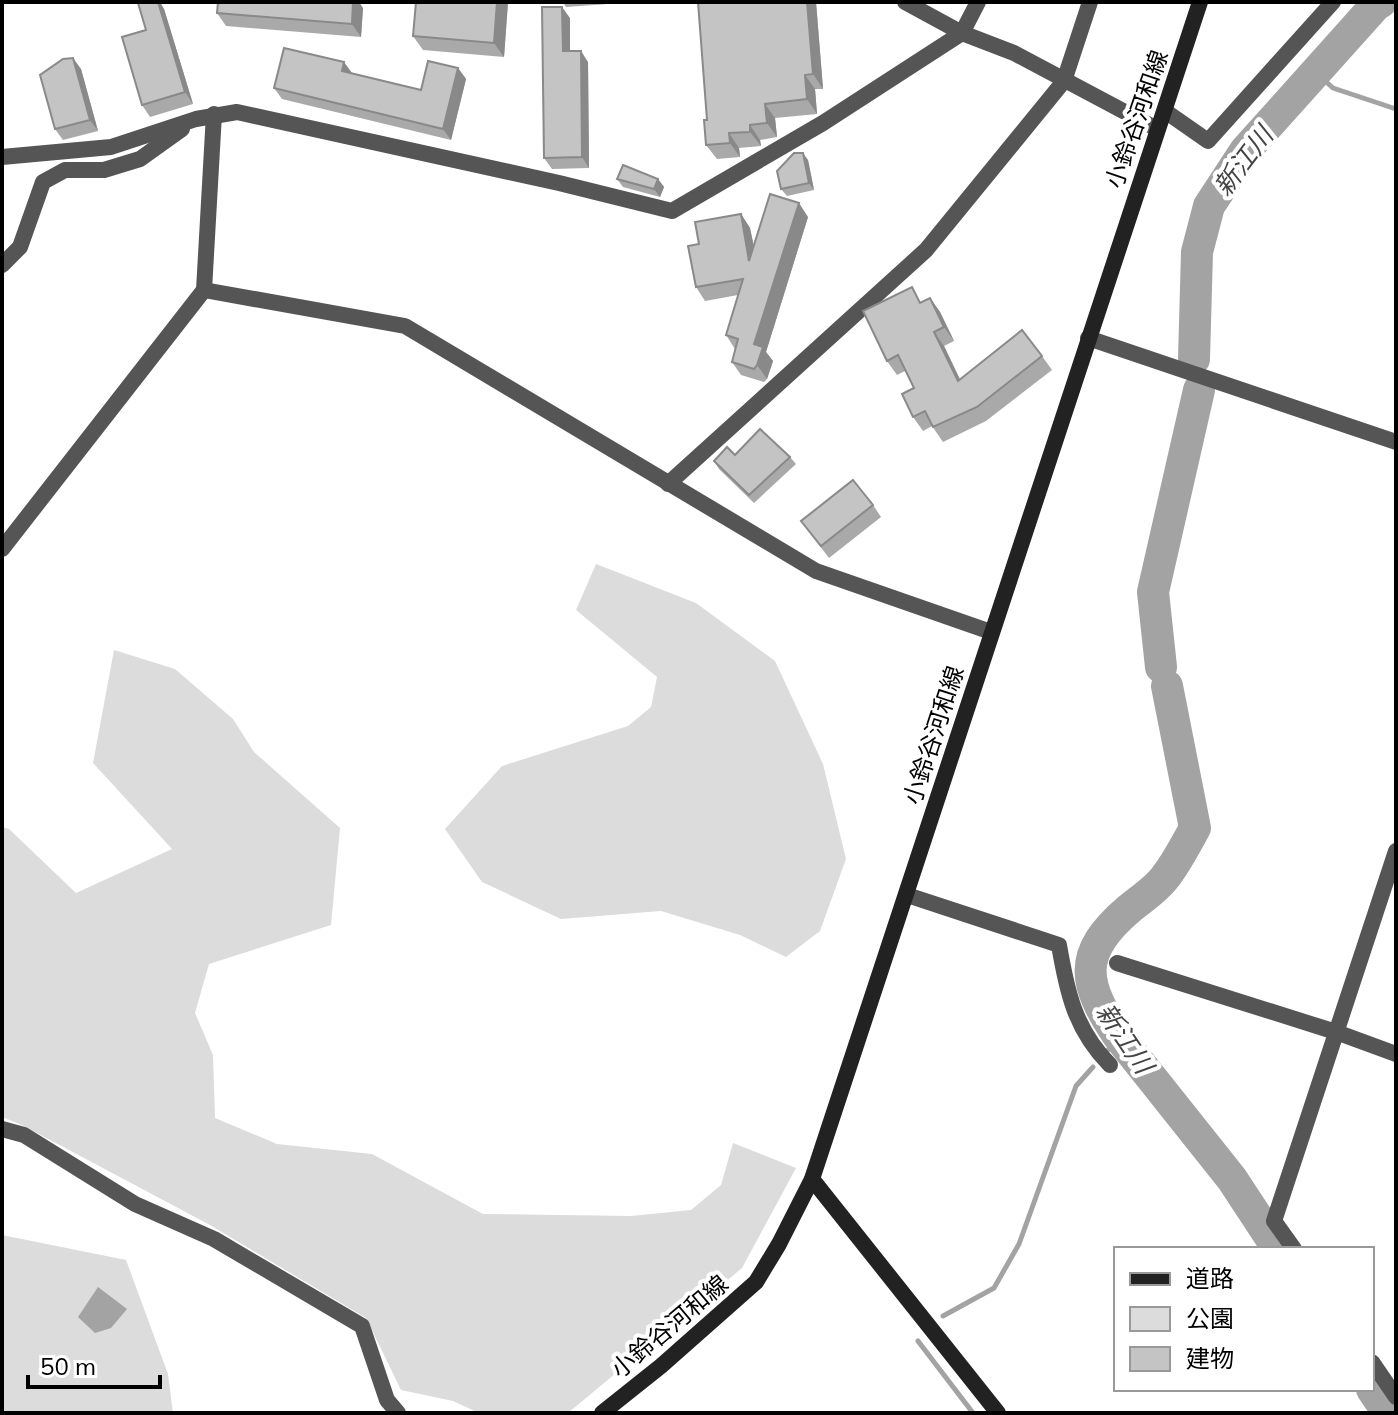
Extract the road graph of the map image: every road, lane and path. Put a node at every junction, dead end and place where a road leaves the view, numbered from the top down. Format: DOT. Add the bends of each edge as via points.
graph roads {
  1 [pos="905,2"];
  2 [pos="978,2"];
  3 [pos="1090,2"];
  4 [pos="1200,2"];
  5 [pos="1333,2"];
  6 [pos="962,33"];
  7 [pos="1064,81"];
  8 [pos="1165,111"];
  9 [pos="214,114"];
  10 [pos="196,119"];
  11 [pos="1157,129"];
  12 [pos="2,157"];
  13 [pos="2,265"];
  14 [pos="204,290"];
  15 [pos="1088,338"];
  16 [pos="1396,442"];
  17 [pos="668,484"];
  18 [pos="2,549"];
  19 [pos="991,632"];
  20 [pos="1396,851"];
  21 [pos="907,895"];
  22 [pos="1117,963"];
  23 [pos="1336,1032"];
  24 [pos="1396,1054"];
  25 [pos="1110,1065"];
  26 [pos="2,1129"];
  27 [pos="812,1179"];
  28 [pos="1293,1247"];
  29 [pos="1374,1365"];
  30 [pos="1396,1397"];
  31 [pos="398,1413"];
  32 [pos="602,1413"];
  33 [pos="998,1413"];
  1 -- 6 [label="street"];
  2 -- 6 [label="street"];
  3 -- 7 [label="street"];
  4 -- 8 [label="main road, 小鈴谷河和線"];
  5 -- 8 [label="street" via="1208,141"];
  6 -- 7 [label="street" via="1014,53"];
  6 -- 9 [label="street" via="672,211 237,112"];
  7 -- 11 [label="street"];
  7 -- 17 [label="street" via="926,250"];
  8 -- 11 [label="main road, 小鈴谷河和線"];
  9 -- 10 [label="street"];
  9 -- 14 [label="street"];
  10 -- 12 [label="street" via="111,147"];
  10 -- 13 [label="street" via="140,159 104,170 65,170 43,182 20,247"];
  11 -- 15 [label="main road, 小鈴谷河和線"];
  14 -- 17 [label="street" via="405,326"];
  14 -- 18 [label="street"];
  15 -- 16 [label="street"];
  15 -- 19 [label="main road, 小鈴谷河和線"];
  17 -- 19 [label="street" via="816,571"];
  19 -- 21 [label="main road, 小鈴谷河和線"];
  20 -- 23 [label="street"];
  21 -- 25 [label="street" via="1059,945 1068,999 1093,1048"];
  21 -- 27 [label="main road, 小鈴谷河和線"];
  22 -- 23 [label="street"];
  23 -- 24 [label="street"];
  23 -- 28 [label="street" via="1274,1221"];
  26 -- 31 [label="street" via="24,1135 135,1204 214,1239 362,1326 387,1400"];
  27 -- 32 [label="main road, 小鈴谷河和線" via="756,1282"];
  27 -- 33 [label="main road"];
  29 -- 30 [label="street"];
}
